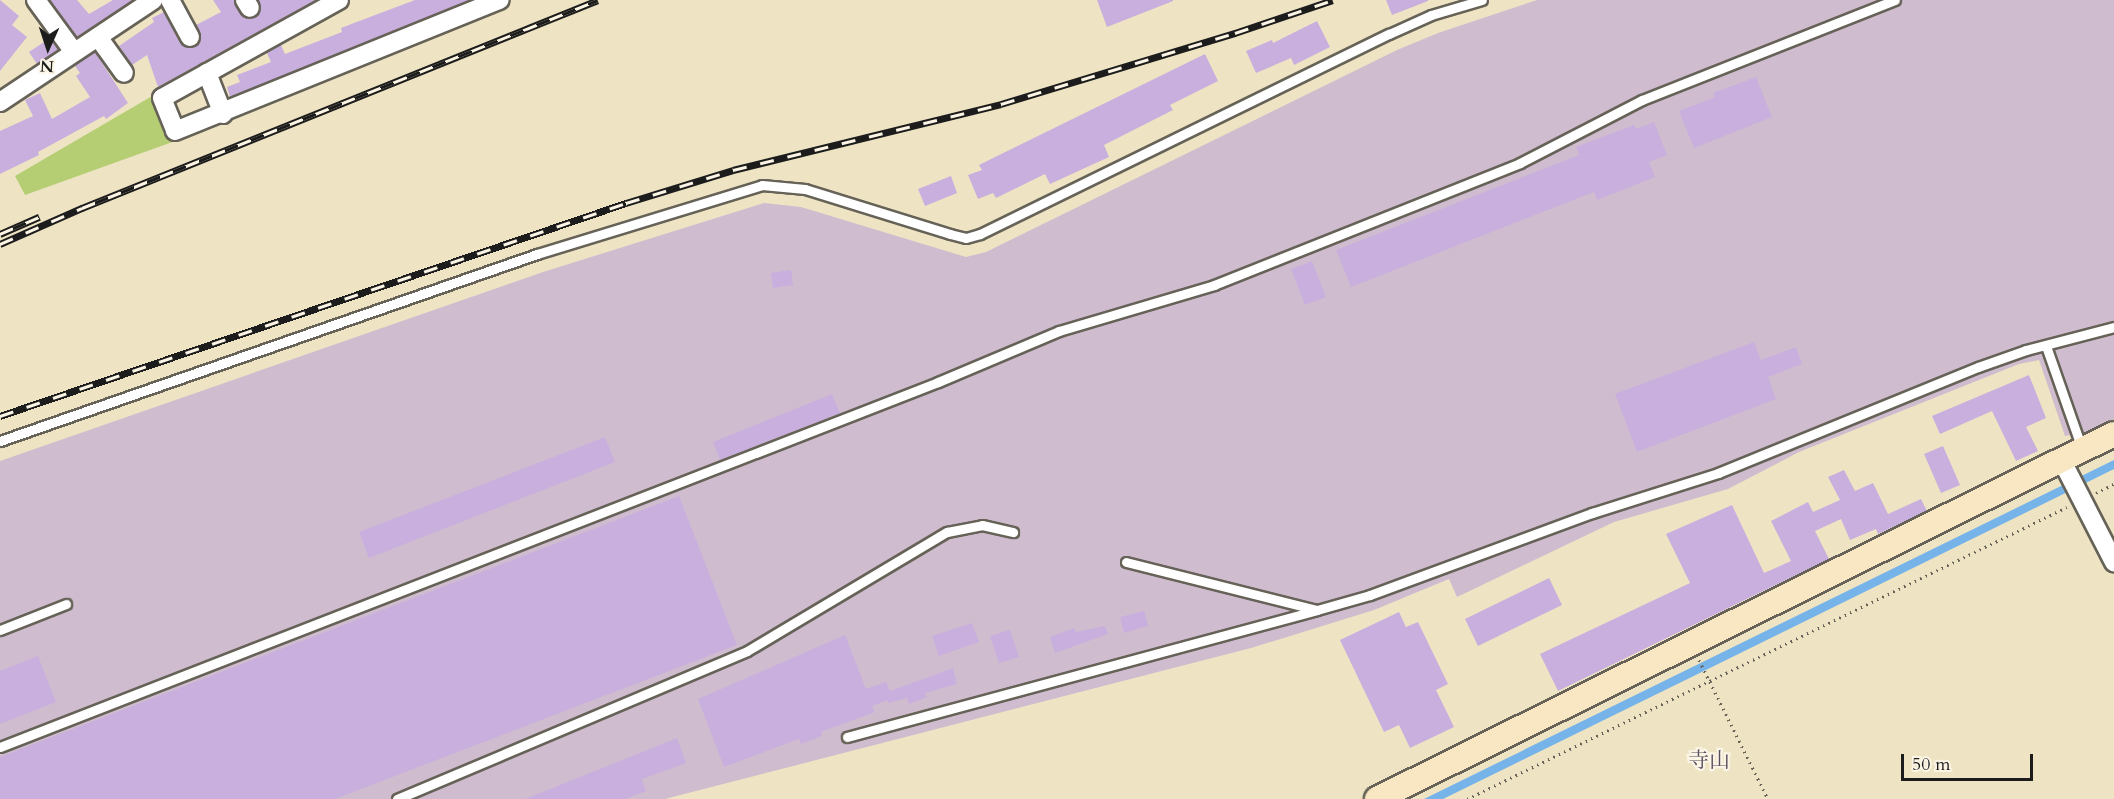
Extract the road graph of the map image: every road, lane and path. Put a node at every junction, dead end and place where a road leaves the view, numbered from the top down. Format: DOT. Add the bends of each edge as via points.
graph roads {
  1 [pos="36,0"];
  2 [pos="153,0"];
  3 [pos="170,0"];
  4 [pos="339,0"];
  5 [pos="500,0"];
  6 [pos="1482,0"];
  7 [pos="1895,0"];
  8 [pos="98,36"];
  9 [pos="190,37"];
  10 [pos="74,52"];
  11 [pos="124,73"];
  12 [pos="207,73"];
  13 [pos="0,102"];
  14 [pos="223,114"];
  15 [pos="2114,327"];
  16 [pos="2046,346"];
  17 [pos="2114,434"];
  18 [pos="0,441"];
  19 [pos="2072,463"];
  20 [pos="2114,484"];
  21 [pos="2082,497"];
  22 [pos="1013,532"];
  23 [pos="1126,562"];
  24 [pos="2114,562"];
  25 [pos="66,604"];
  26 [pos="1317,610"];
  27 [pos="0,630"];
  28 [pos="1699,659"];
  29 [pos="1709,679"];
  30 [pos="847,736"];
  31 [pos="0,747"];
  32 [pos="397,799"];
  33 [pos="1377,799"];
  34 [pos="1467,799"];
  35 [pos="1768,799"];
  1 -- 10 [label="street"];
  2 -- 8 [label="street"];
  3 -- 9 [label="street"];
  4 -- 12 [label="street"];
  5 -- 14 [label="street"];
  6 -- 18 [label="lane" via="1431,15 1389,34 980,234 966,238 805,189 762,184 537,254"];
  7 -- 31 [label="lane" via="1642,100 1520,163 1214,285 1059,331 938,382"];
  8 -- 10 [label="street"];
  8 -- 11 [label="street"];
  10 -- 13 [label="street"];
  12 -- 14 [label="street"];
  12 -- 14 [label="street" via="162,98 175,131"];
  15 -- 16 [label="lane"];
  16 -- 19 [label="lane"];
  16 -- 26 [label="lane" via="1978,367 1718,473"];
  17 -- 19 [label="street"];
  19 -- 21 [label="street"];
  19 -- 33 [label="street"];
  20 -- 21 [label="path"];
  21 -- 24 [label="street"];
  21 -- 29 [label="path"];
  22 -- 32 [label="lane" via="982,525 946,532 747,651"];
  23 -- 26 [label="lane"];
  25 -- 27 [label="lane"];
  26 -- 30 [label="lane"];
  28 -- 29 [label="path"];
  29 -- 34 [label="path"];
  29 -- 35 [label="path"];
}
